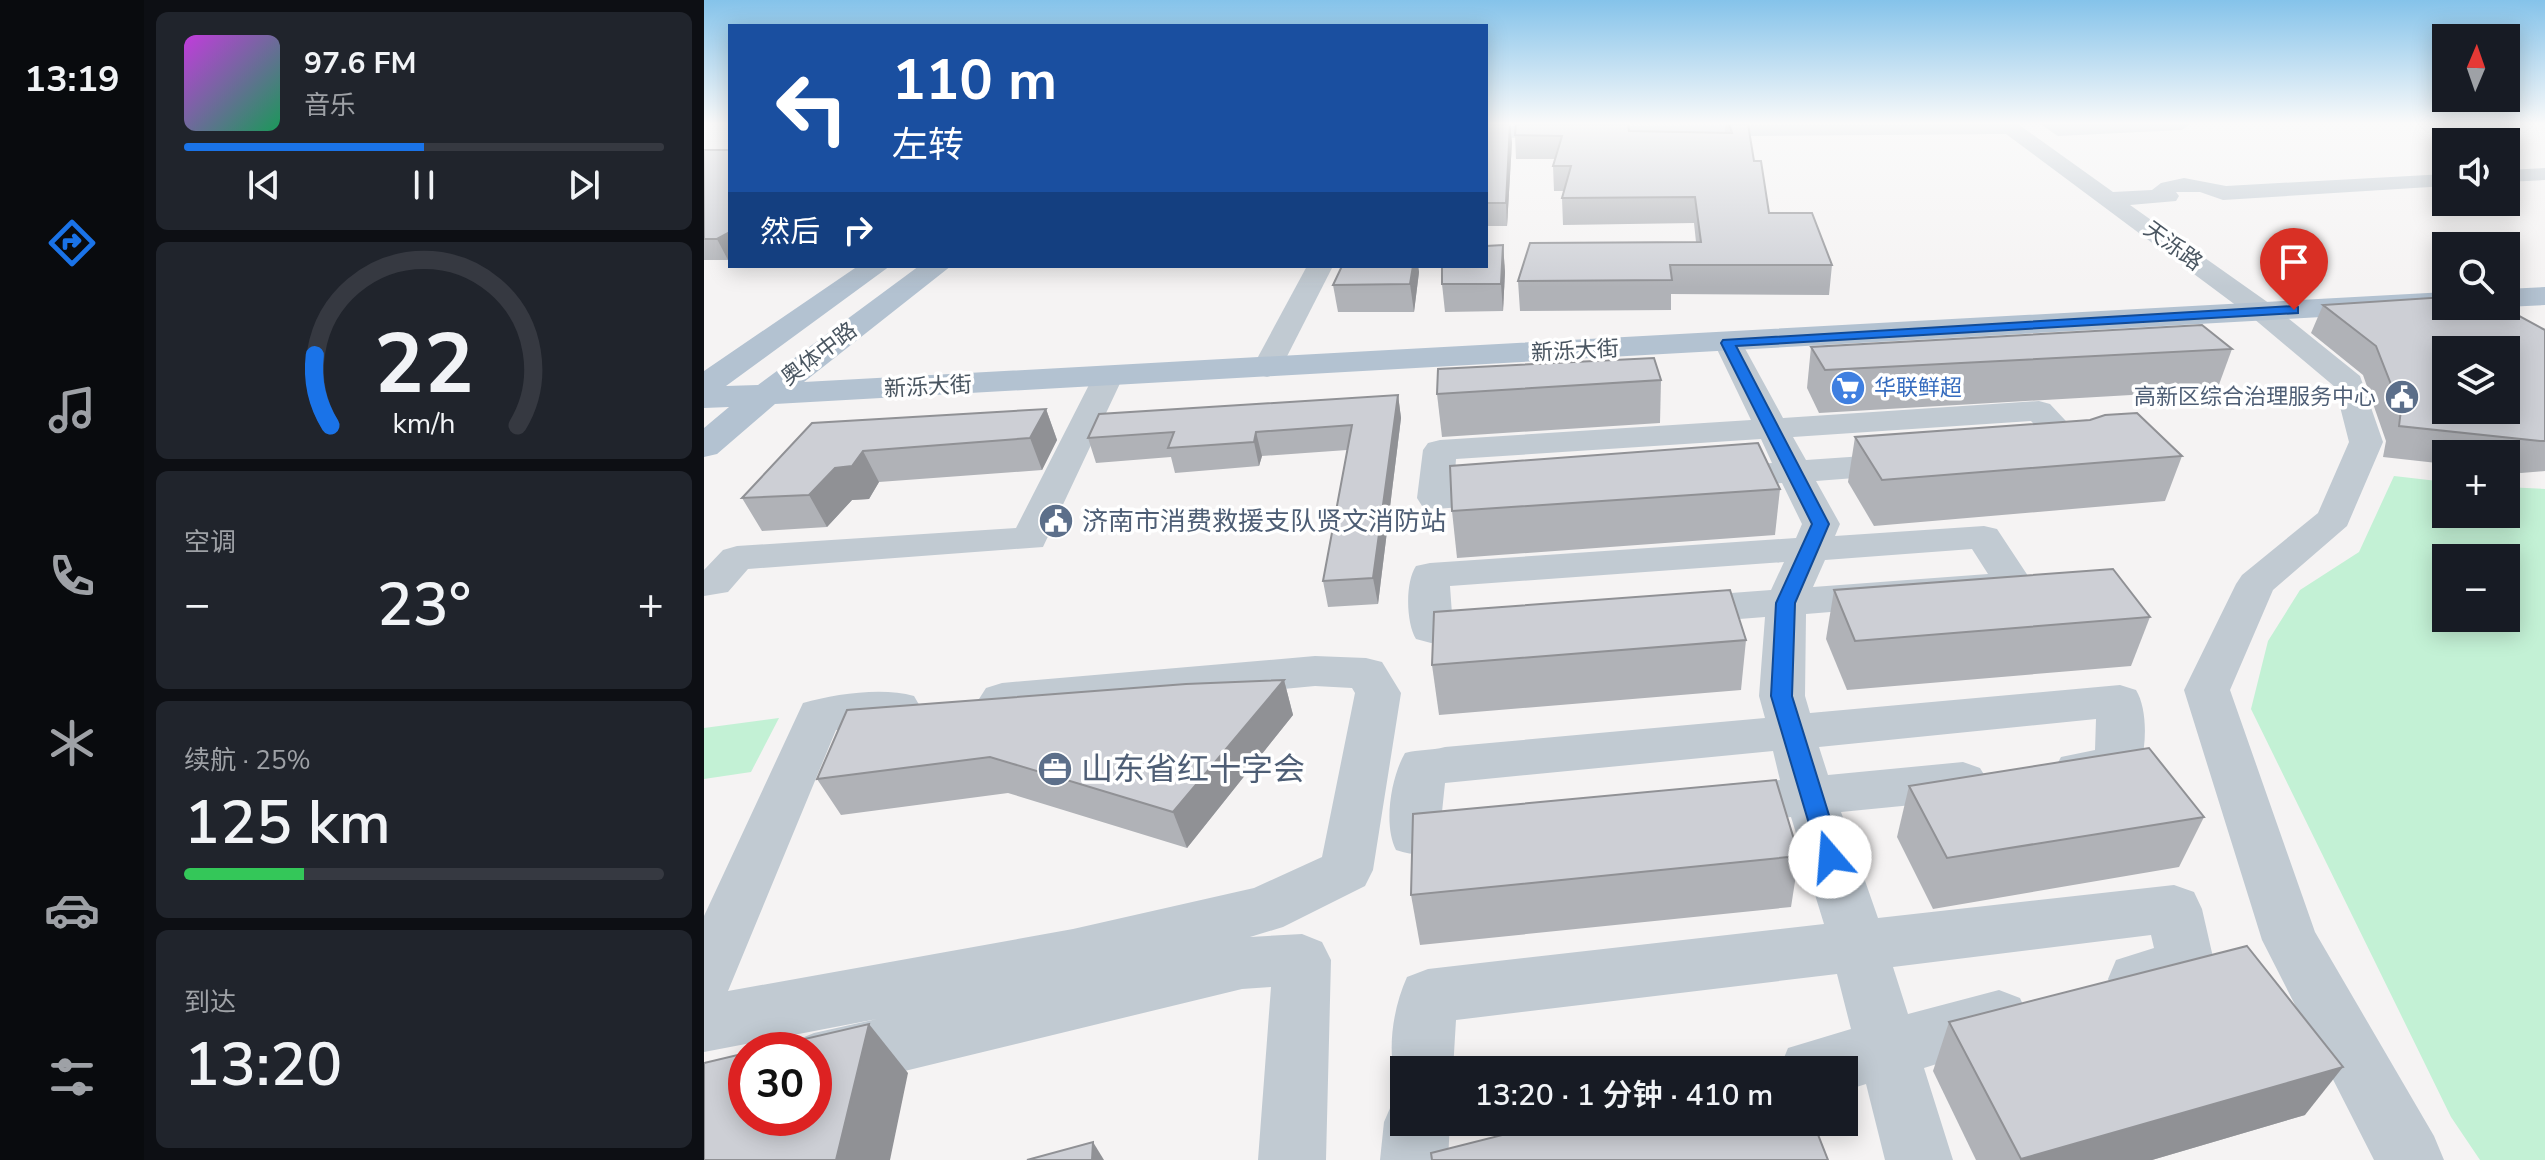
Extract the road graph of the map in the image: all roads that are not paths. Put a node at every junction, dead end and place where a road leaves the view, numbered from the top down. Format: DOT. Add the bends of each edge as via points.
graph roads {
  1 [pos="2079,178"];
  2 [pos="2432,181"];
  3 [pos="2108,199"];
  4 [pos="873,268"];
  5 [pos="934,268"];
  6 [pos="1319,268"];
  7 [pos="2545,296"];
  8 [pos="2520,297"];
  9 [pos="2432,302"];
  10 [pos="2263,312"];
  11 [pos="1728,343"];
  12 [pos="1267,368"];
  13 [pos="1108,377"];
  14 [pos="704,386"];
  15 [pos="763,397"];
  16 [pos="704,398"];
  17 [pos="1772,428"];
  18 [pos="704,446"];
  19 [pos="1794,472"];
  20 [pos="1809,549"];
  21 [pos="704,584"];
  22 [pos="1786,603"];
  23 [pos="1792,732"];
  24 [pos="1810,796"];
  25 [pos="1683,809"];
  26 [pos="1493,828"];
  27 [pos="1858,946"];
  28 [pos="704,980"];
  29 [pos="704,1024"];
  30 [pos="1888,1049"];
  31 [pos="1423,1056"];
  32 [pos="1858,1057"];
  33 [pos="832,1059"];
  34 [pos="1416,1136"];
  35 [pos="1292,1160"];
  36 [pos="1414,1160"];
  37 [pos="1919,1160"];
  38 [pos="2410,1160"];
  1 -- 3 [label="street, 天泺路"];
  2 -- 3 [label="street" via="2223,193 2188,184 2162,191 2168,196"];
  3 -- 10 [label="street, 天泺路"];
  4 -- 14 [label="main road, 奥体中路"];
  5 -- 15 [label="main road, 奥体中路"];
  6 -- 12 [label="street"];
  7 -- 8 [label="main road"];
  9 -- 10 [label="main road, 新泺大街"];
  10 -- 11 [label="main road, 新泺大街"];
  10 -- 38 [label="street, 天泺路" via="2349,383 2366,442 2334,518 2256,584 2207,690 2290,940"];
  11 -- 12 [label="main road, 新泺大街"];
  11 -- 17 [label="street"];
  12 -- 13 [label="main road, 新泺大街"];
  13 -- 15 [label="main road, 新泺大街"];
  13 -- 21 [label="street" via="1030,539 737,558 714,583"];
  15 -- 16 [label="main road, 新泺大街"];
  15 -- 18 [label="main road, 奥体中路"];
  17 -- 19 [label="street"];
  17 -- 19 [label="street" via="2039,411 2077,451"];
  17 -- 19 [label="street" via="1440,450 1435,498"];
  19 -- 20 [label="street" via="1821,524"];
  20 -- 22 [label="street"];
  20 -- 22 [label="street" via="1984,537 2014,585"];
  20 -- 22 [label="street" via="1430,575 1431,629"];
  22 -- 23 [label="street" via="1782,696"];
  23 -- 24 [label="street"];
  23 -- 24 [label="street" via="2120,701 2118,766"];
  23 -- 26 [label="street" via="1434,766 1414,835"];
  24 -- 25 [label="street"];
  24 -- 27 [label="street"];
  27 -- 30 [label="street"];
  27 -- 30 [label="street" via="2174,909 2186,966"];
  27 -- 31 [label="street" via="1428,996"];
  28 -- 29 [label="street" via="819,715 1315,671 1366,673 1378,693 1346,870 1263,910 1073,955"];
  30 -- 32 [label="street"];
  30 -- 37 [label="street"];
  33 -- 35 [label="street" via="1242,963 1302,960"];
  34 -- 36 [label="street"];
}
